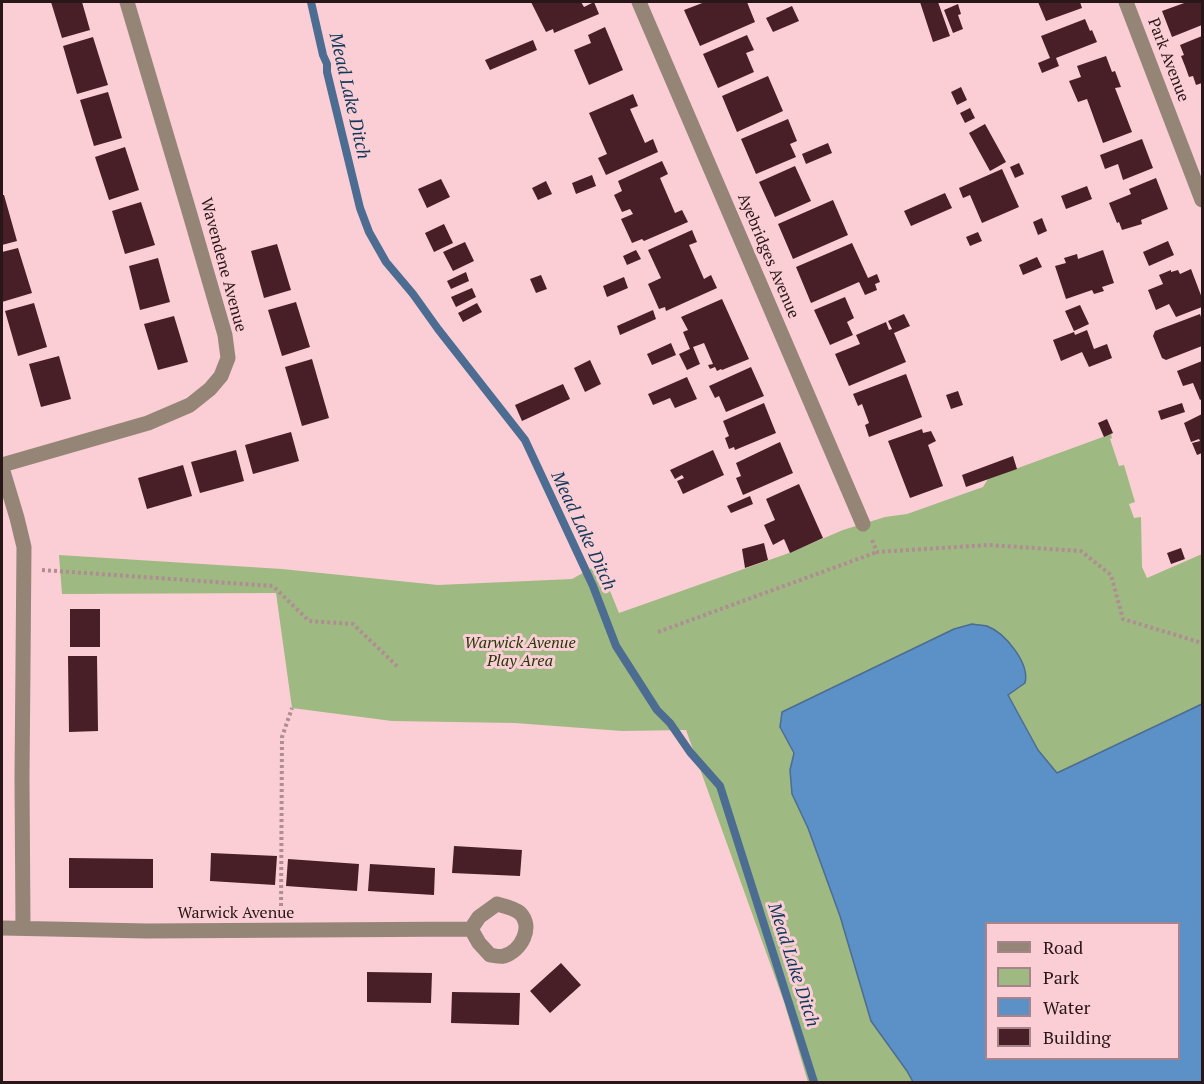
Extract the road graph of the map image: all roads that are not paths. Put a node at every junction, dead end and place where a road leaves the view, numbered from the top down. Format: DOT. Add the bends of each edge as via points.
graph roads {
  1 [pos="127,2"];
  2 [pos="639,2"];
  3 [pos="1126,2"];
  4 [pos="1203,200"];
  5 [pos="2,466"];
  6 [pos="863,524"];
  7 [pos="2,928"];
  8 [pos="23,928"];
  9 [pos="471,928"];
  1 -- 5 [label="street, Wavendene Avenue" via="225,335 228,358 221,376 190,405 148,423"];
  2 -- 6 [label="street, Ayebridges Avenue"];
  3 -- 4 [label="street, Park Avenue"];
  5 -- 8 [label="street" via="24,547"];
  7 -- 8 [label="street, Warwick Avenue"];
  8 -- 9 [label="street, Warwick Avenue" via="147,932"];
}
